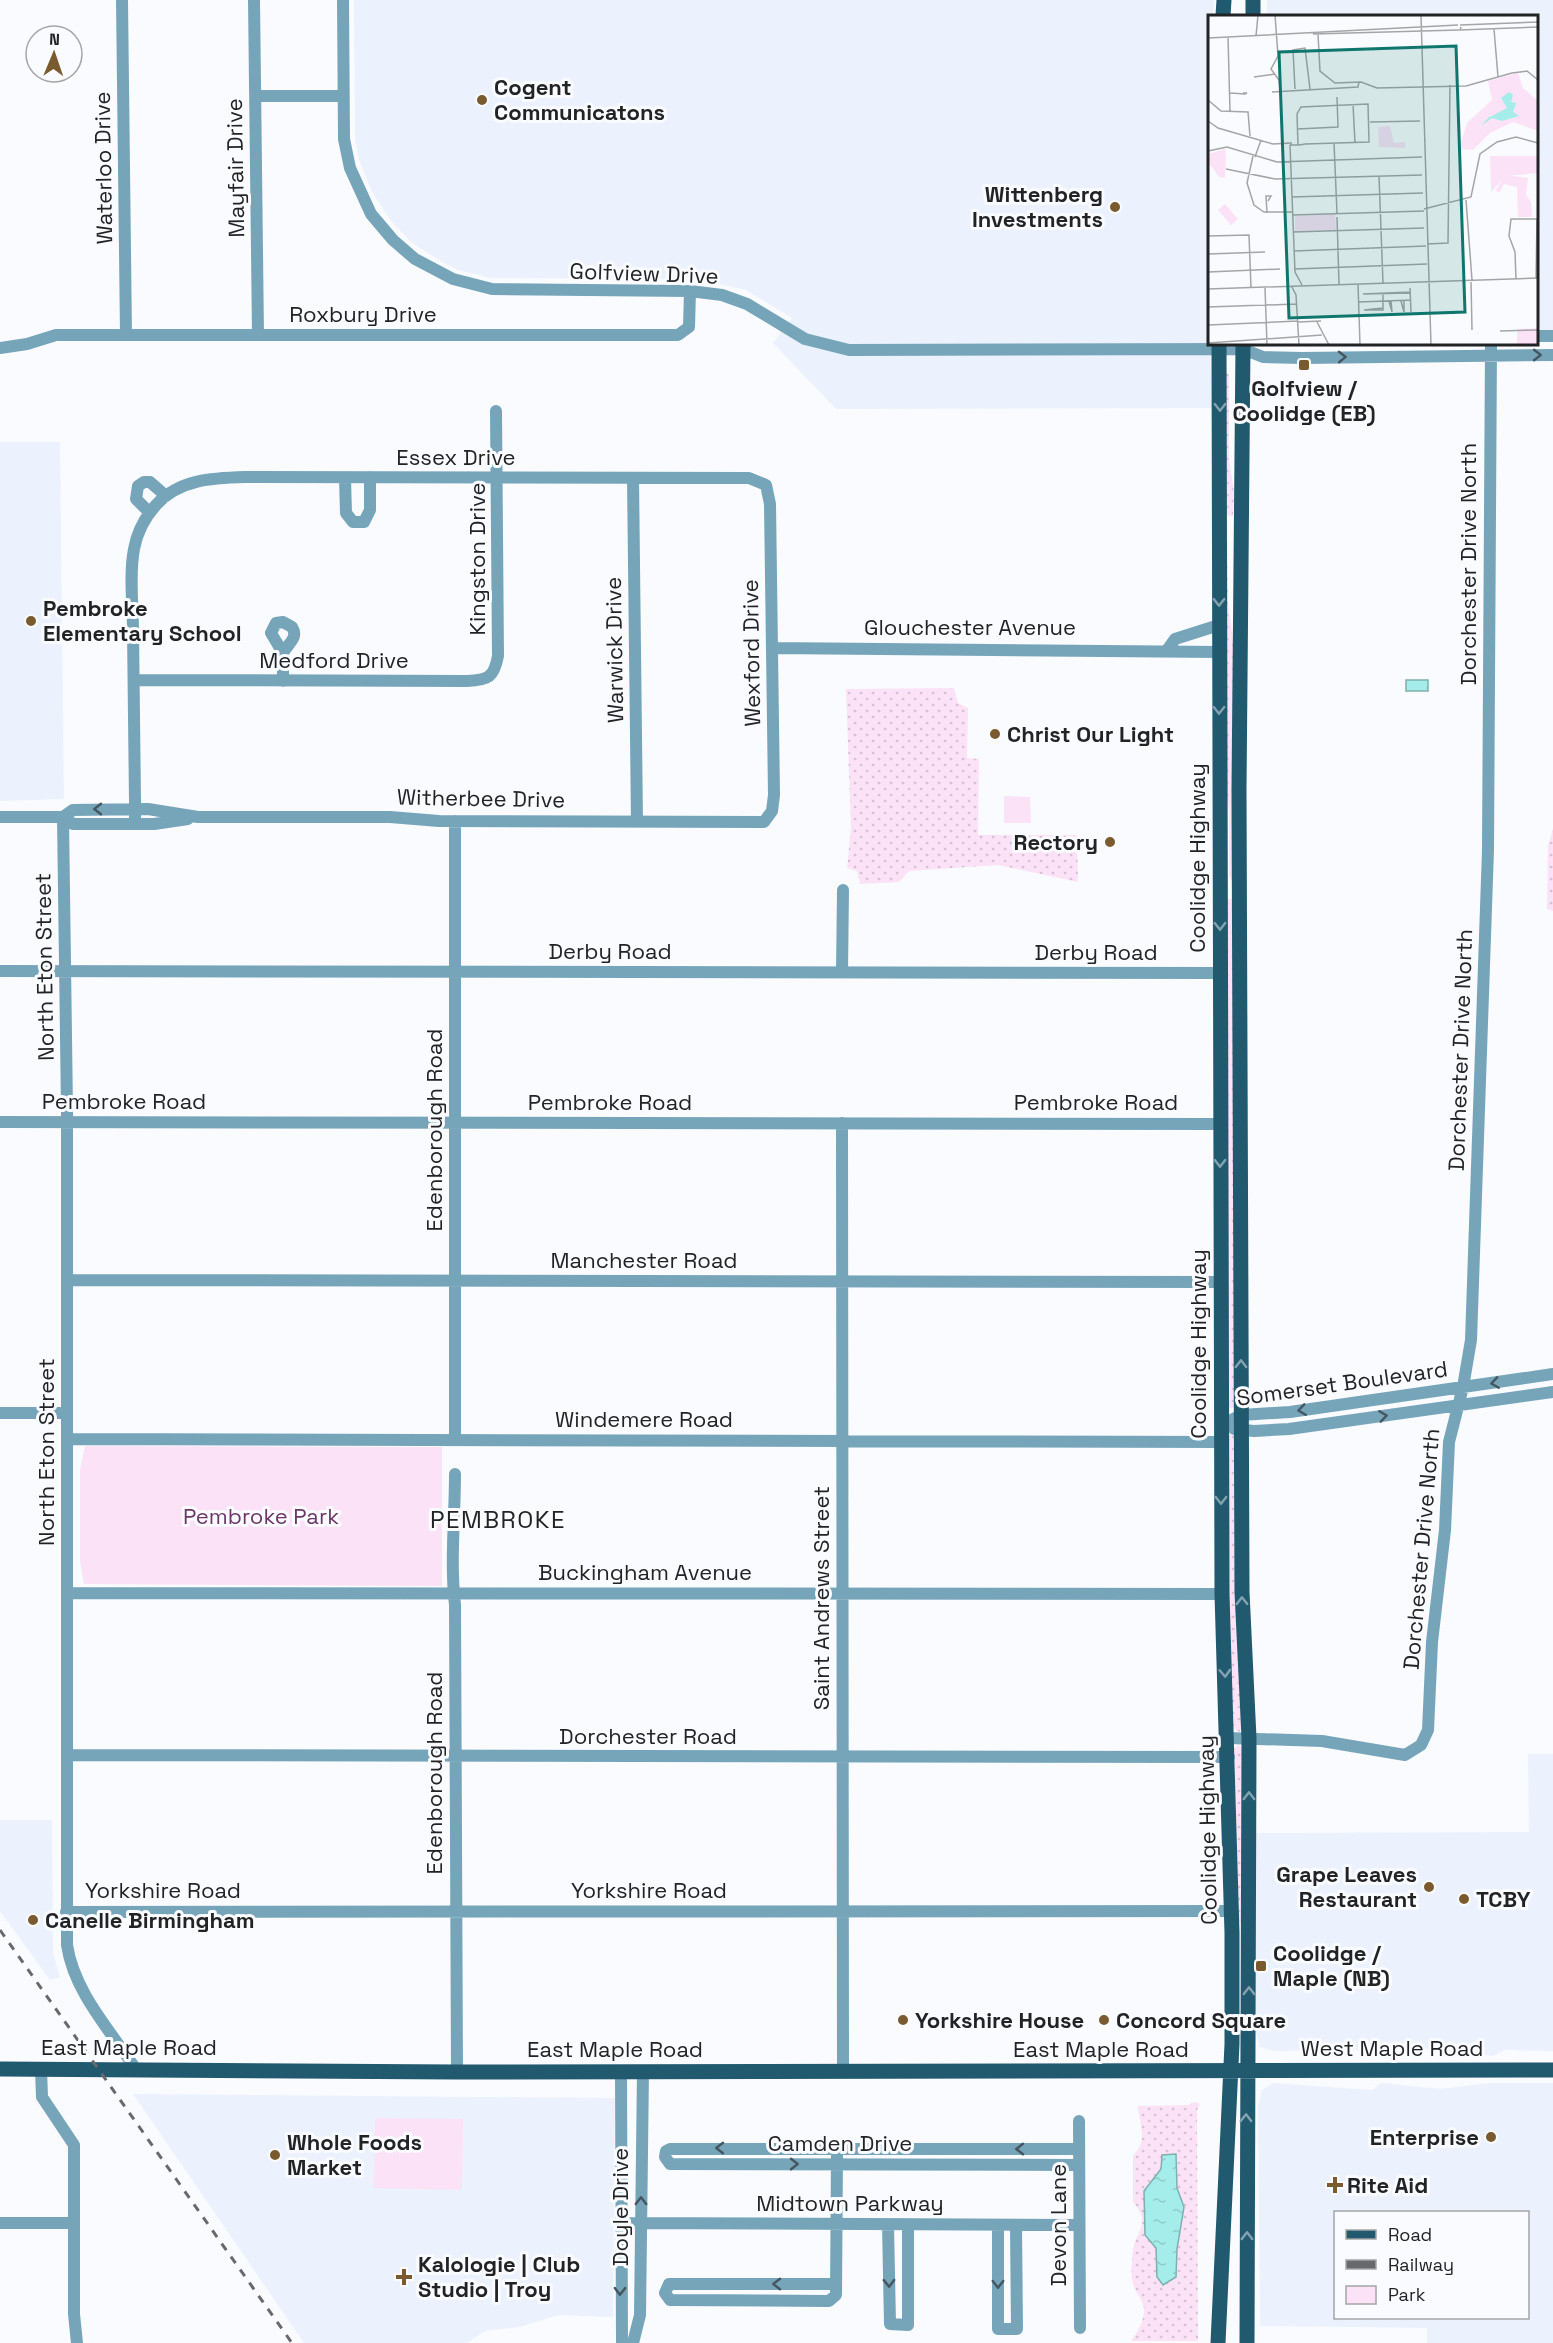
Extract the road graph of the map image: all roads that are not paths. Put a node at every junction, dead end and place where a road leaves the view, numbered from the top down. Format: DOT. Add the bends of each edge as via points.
graph roads {
  1 [pos="122,0"];
  2 [pos="254,0"];
  3 [pos="343,0"];
  4 [pos="1224,0"];
  5 [pos="1223,15"];
  6 [pos="256,96"];
  7 [pos="343,96"];
  8 [pos="690,291"];
  9 [pos="126,335"];
  10 [pos="258,335"];
  11 [pos="1246,345"];
  12 [pos="1220,346"];
  13 [pos="0,348"];
  14 [pos="1491,349"];
  15 [pos="1553,355"];
  16 [pos="496,411"];
  17 [pos="370,477"];
  18 [pos="497,477"];
  19 [pos="633,477"];
  20 [pos="345,478"];
  21 [pos="762,483"];
  22 [pos="1220,526"];
  23 [pos="1239,537"];
  24 [pos="1219,625"];
  25 [pos="772,648"];
  26 [pos="1168,649"];
  27 [pos="1219,651"];
  28 [pos="283,652"];
  29 [pos="495,671"];
  30 [pos="134,680"];
  31 [pos="283,681"];
  32 [pos="135,809"];
  33 [pos="0,817"];
  34 [pos="63,817"];
  35 [pos="198,817"];
  36 [pos="455,821"];
  37 [pos="637,822"];
  38 [pos="764,822"];
  39 [pos="135,824"];
  40 [pos="1219,881"];
  41 [pos="1239,887"];
  42 [pos="843,890"];
  43 [pos="0,971"];
  44 [pos="66,971"];
  45 [pos="455,971"];
  46 [pos="842,972"];
  47 [pos="1220,973"];
  48 [pos="0,1122"];
  49 [pos="67,1122"];
  50 [pos="455,1123"];
  51 [pos="842,1123"];
  52 [pos="1220,1124"];
  53 [pos="67,1281"];
  54 [pos="455,1281"];
  55 [pos="842,1282"];
  56 [pos="1220,1282"];
  57 [pos="1553,1374"];
  58 [pos="1463,1387"];
  59 [pos="1553,1392"];
  60 [pos="1459,1406"];
  61 [pos="0,1413"];
  62 [pos="67,1413"];
  63 [pos="1241,1415"];
  64 [pos="1221,1425"];
  65 [pos="1241,1431"];
  66 [pos="67,1439"];
  67 [pos="455,1439"];
  68 [pos="842,1440"];
  69 [pos="1221,1442"];
  70 [pos="455,1474"];
  71 [pos="67,1593"];
  72 [pos="454,1593"];
  73 [pos="842,1594"];
  74 [pos="1222,1594"];
  75 [pos="1228,1738"];
  76 [pos="1249,1738"];
  77 [pos="68,1755"];
  78 [pos="455,1757"];
  79 [pos="1229,1757"];
  80 [pos="842,1758"];
  81 [pos="456,1911"];
  82 [pos="1232,1911"];
  83 [pos="66,1912"];
  84 [pos="843,1912"];
  85 [pos="1232,1933"];
  86 [pos="1250,1933"];
  87 [pos="41,2068"];
  88 [pos="135,2068"];
  89 [pos="0,2069"];
  90 [pos="1249,2070"];
  91 [pos="1553,2070"];
  92 [pos="621,2071"];
  93 [pos="643,2071"];
  94 [pos="1231,2071"];
  95 [pos="457,2072"];
  96 [pos="843,2072"];
  97 [pos="1079,2121"];
  98 [pos="745,2148"];
  99 [pos="837,2149"];
  100 [pos="935,2149"];
  101 [pos="1079,2149"];
  102 [pos="745,2164"];
  103 [pos="837,2164"];
  104 [pos="935,2164"];
  105 [pos="1079,2165"];
  106 [pos="0,2223"];
  107 [pos="74,2223"];
  108 [pos="621,2223"];
  109 [pos="640,2223"];
  110 [pos="836,2224"];
  111 [pos="888,2224"];
  112 [pos="908,2225"];
  113 [pos="998,2225"];
  114 [pos="1016,2225"];
  115 [pos="1079,2225"];
  116 [pos="1224,2233"];
  117 [pos="745,2284"];
  118 [pos="836,2284"];
  119 [pos="745,2300"];
  120 [pos="1247,2320"];
  121 [pos="1080,2328"];
  122 [pos="77,2343"];
  123 [pos="622,2343"];
  124 [pos="633,2343"];
  125 [pos="1218,2343"];
  126 [pos="1247,2343"];
  1 -- 9 [label="street, Waterloo Drive"];
  2 -- 6 [label="street, Mayfair Drive"];
  3 -- 7 [label="street, Golfview Drive"];
  4 -- 5 [label="main road"];
  6 -- 7 [label="street"];
  6 -- 10 [label="street, Mayfair Drive"];
  7 -- 8 [label="street, Golfview Drive" via="347,158 363,200 393,240 426,266 453,279 492,289"];
  8 -- 10 [label="street, Roxbury Drive" via="689,327 678,335"];
  8 -- 12 [label="street, Golfview Drive" via="735,299 805,339 849,350"];
  9 -- 10 [label="street, Roxbury Drive"];
  9 -- 13 [label="street, Roxbury Drive" via="56,335"];
  11 -- 12 [label="street, Golfview Drive"];
  11 -- 14 [label="street, one-way" via="1263,357"];
  11 -- 23 [label="main road, Coolidge Highway"];
  12 -- 22 [label="main road, Coolidge Highway, one-way"];
  14 -- 15 [label="street, one-way"];
  14 -- 58 [label="street, Dorchester Drive North" via="1484,1005 1471,1341"];
  16 -- 18 [label="street, Kingston Drive"];
  17 -- 18 [label="street, Essex Drive"];
  17 -- 20 [label="street, Essex Drive"];
  17 -- 20 [label="street" via="370,514 364,522 353,522 346,513"];
  18 -- 19 [label="street, Essex Drive"];
  18 -- 29 [label="street, Kingston Drive"];
  19 -- 21 [label="street, Essex Drive" via="749,478"];
  19 -- 37 [label="street, Warwick Drive"];
  20 -- 30 [label="street, Essex Drive" via="211,478 186,485 158,504 141,529 133,553"];
  21 -- 25 [label="street, Wexford Drive" via="769,491 770,504"];
  22 -- 23 [label="main road" via="1235,526"];
  22 -- 24 [label="main road, Coolidge Highway, one-way"];
  23 -- 41 [label="main road, Coolidge Highway"];
  24 -- 26 [label="street" via="1175,639"];
  24 -- 27 [label="main road, Coolidge Highway"];
  25 -- 26 [label="street, Glouchester Avenue"];
  25 -- 38 [label="street, Wexford Drive" via="774,795 772,811"];
  26 -- 27 [label="street, Glouchester Avenue"];
  27 -- 40 [label="main road, Coolidge Highway, one-way"];
  28 -- 31 [label="street"];
  29 -- 31 [label="street, Medford Drive" via="484,679 467,681"];
  30 -- 31 [label="street, Medford Drive"];
  30 -- 32 [label="street"];
  32 -- 34 [label="street, Witherbee Drive, one-way" via="73,810"];
  32 -- 35 [label="street, Witherbee Drive"];
  32 -- 39 [label="street"];
  33 -- 34 [label="street, Witherbee Drive"];
  34 -- 39 [label="street, Witherbee Drive" via="73,824"];
  34 -- 44 [label="street, North Eton Street"];
  35 -- 36 [label="street, Witherbee Drive"];
  35 -- 39 [label="street, Witherbee Drive"];
  36 -- 37 [label="street, Witherbee Drive"];
  36 -- 45 [label="street, Edenborough Road"];
  37 -- 38 [label="street, Witherbee Drive"];
  40 -- 41 [label="main road" via="1229,889"];
  40 -- 47 [label="main road, Coolidge Highway, one-way"];
  63 -- 41 [label="main road, Coolidge Highway, one-way"];
  42 -- 46 [label="street"];
  43 -- 44 [label="street, Derby Road"];
  44 -- 45 [label="street, Derby Road"];
  44 -- 49 [label="street, North Eton Street"];
  45 -- 46 [label="street, Derby Road"];
  45 -- 50 [label="street, Edenborough Road"];
  46 -- 47 [label="street, Derby Road"];
  47 -- 52 [label="main road, Coolidge Highway"];
  48 -- 49 [label="street, Pembroke Road"];
  49 -- 50 [label="street, Pembroke Road"];
  49 -- 53 [label="street, North Eton Street"];
  50 -- 51 [label="street, Pembroke Road"];
  50 -- 54 [label="street, Edenborough Road"];
  51 -- 52 [label="street, Pembroke Road"];
  51 -- 55 [label="street, Saint Andrews Street"];
  52 -- 56 [label="main road, Coolidge Highway, one-way"];
  53 -- 54 [label="street, Manchester Road"];
  53 -- 62 [label="street, North Eton Street"];
  54 -- 55 [label="street, Manchester Road"];
  54 -- 67 [label="street, Edenborough Road"];
  55 -- 56 [label="street, Manchester Road"];
  55 -- 68 [label="street, Saint Andrews Street"];
  56 -- 64 [label="main road, Coolidge Highway"];
  57 -- 58 [label="street, Somerset Boulevard, one-way"];
  58 -- 60 [label="street, Dorchester Drive North"];
  58 -- 63 [label="street, Somerset Boulevard, one-way" via="1290,1412"];
  59 -- 60 [label="street, Somerset Boulevard"];
  65 -- 60 [label="street, Somerset Boulevard, one-way" via="1289,1429"];
  60 -- 76 [label="street, Dorchester Drive North" via="1447,1455 1445,1530 1432,1642 1428,1731 1416,1750 1397,1755 1329,1742"];
  61 -- 62 [label="street"];
  62 -- 66 [label="street, North Eton Street"];
  63 -- 64 [label="street, Somerset Boulevard"];
  63 -- 65 [label="main road, Coolidge Highway"];
  64 -- 65 [label="street, Somerset Boulevard"];
  64 -- 69 [label="main road, Coolidge Highway"];
  76 -- 65 [label="main road, Coolidge Highway, one-way" via="1242,1592"];
  66 -- 67 [label="street, Windemere Road"];
  66 -- 71 [label="street, North Eton Street"];
  67 -- 68 [label="street, Windemere Road"];
  68 -- 69 [label="street, Windemere Road"];
  68 -- 73 [label="street, Saint Andrews Street"];
  69 -- 74 [label="main road, Coolidge Highway, one-way"];
  70 -- 72 [label="street, Edenborough Road"];
  71 -- 72 [label="street, Buckingham Avenue"];
  71 -- 77 [label="street, North Eton Street"];
  72 -- 73 [label="street, Buckingham Avenue"];
  72 -- 78 [label="street, Edenborough Road"];
  73 -- 74 [label="street, Buckingham Avenue"];
  73 -- 80 [label="street, Saint Andrews Street"];
  74 -- 75 [label="main road, Coolidge Highway, one-way"];
  75 -- 76 [label="street"];
  75 -- 79 [label="main road, Coolidge Highway"];
  86 -- 76 [label="main road, Coolidge Highway, one-way"];
  77 -- 78 [label="street, Dorchester Road"];
  77 -- 83 [label="street, North Eton Street"];
  78 -- 80 [label="street, Dorchester Road"];
  78 -- 81 [label="street, Edenborough Road"];
  79 -- 80 [label="street, Dorchester Road"];
  79 -- 82 [label="main road, Coolidge Highway"];
  80 -- 84 [label="street, Saint Andrews Street"];
  81 -- 83 [label="street, Yorkshire Road"];
  81 -- 84 [label="street, Yorkshire Road"];
  81 -- 95 [label="street, Edenborough Road"];
  82 -- 84 [label="street, Yorkshire Road"];
  82 -- 85 [label="main road, Coolidge Highway"];
  83 -- 88 [label="street, North Eton Street" via="73,1973"];
  84 -- 96 [label="street, Saint Andrews Street"];
  85 -- 86 [label="main road"];
  85 -- 94 [label="main road, Coolidge Highway"];
  90 -- 86 [label="main road, Coolidge Highway, one-way"];
  87 -- 88 [label="main road, East Maple Road"];
  87 -- 89 [label="main road, East Maple Road"];
  87 -- 107 [label="street" via="42,2097 74,2145"];
  88 -- 95 [label="main road, East Maple Road"];
  90 -- 91 [label="main road, West Maple Road"];
  90 -- 94 [label="main road, West Maple Road"];
  120 -- 90 [label="main road, Coolidge Highway, one-way"];
  92 -- 93 [label="main road, East Maple Road"];
  92 -- 95 [label="main road, East Maple Road"];
  92 -- 108 [label="street, Doyle Drive"];
  93 -- 96 [label="main road, East Maple Road"];
  109 -- 93 [label="street, Doyle Drive, one-way"];
  94 -- 96 [label="main road, East Maple Road"];
  94 -- 116 [label="main road, Coolidge Highway"];
  97 -- 101 [label="street, Devon Lane"];
  98 -- 99 [label="street, Camden Drive"];
  98 -- 102 [label="street, Camden Drive"];
  98 -- 102 [label="street, Camden Drive, one-way" via="670,2149 665,2157 670,2164"];
  99 -- 100 [label="street, Camden Drive"];
  99 -- 103 [label="street"];
  101 -- 100 [label="street, Camden Drive, one-way"];
  100 -- 104 [label="street, Camden Drive"];
  101 -- 105 [label="street, Devon Lane"];
  102 -- 103 [label="street, Camden Drive, one-way"];
  103 -- 104 [label="street, Camden Drive"];
  103 -- 110 [label="street"];
  104 -- 105 [label="street, Camden Drive"];
  105 -- 115 [label="street, Devon Lane"];
  106 -- 107 [label="street"];
  107 -- 122 [label="street"];
  108 -- 109 [label="street, Midtown Parkway"];
  108 -- 123 [label="street, Doyle Drive, one-way"];
  109 -- 110 [label="street, Midtown Parkway"];
  109 -- 124 [label="street, Doyle Drive" via="640,2315"];
  110 -- 111 [label="street, Midtown Parkway"];
  110 -- 118 [label="street"];
  111 -- 112 [label="street, Midtown Parkway"];
  111 -- 112 [label="street, one-way" via="890,2324 908,2325"];
  112 -- 113 [label="street, Midtown Parkway"];
  113 -- 114 [label="street, Midtown Parkway"];
  113 -- 114 [label="street, one-way" via="998,2329 1017,2329"];
  114 -- 115 [label="street, Midtown Parkway"];
  115 -- 121 [label="street, Devon Lane"];
  116 -- 120 [label="main road" via="1229,2244 1227,2309 1234,2318"];
  116 -- 125 [label="main road, Coolidge Highway"];
  118 -- 117 [label="street, one-way"];
  117 -- 119 [label="street"];
  117 -- 119 [label="street" via="669,2284 665,2293 670,2300"];
  118 -- 119 [label="street" via="836,2295 829,2301"];
  120 -- 126 [label="main road, Coolidge Highway"];
}
